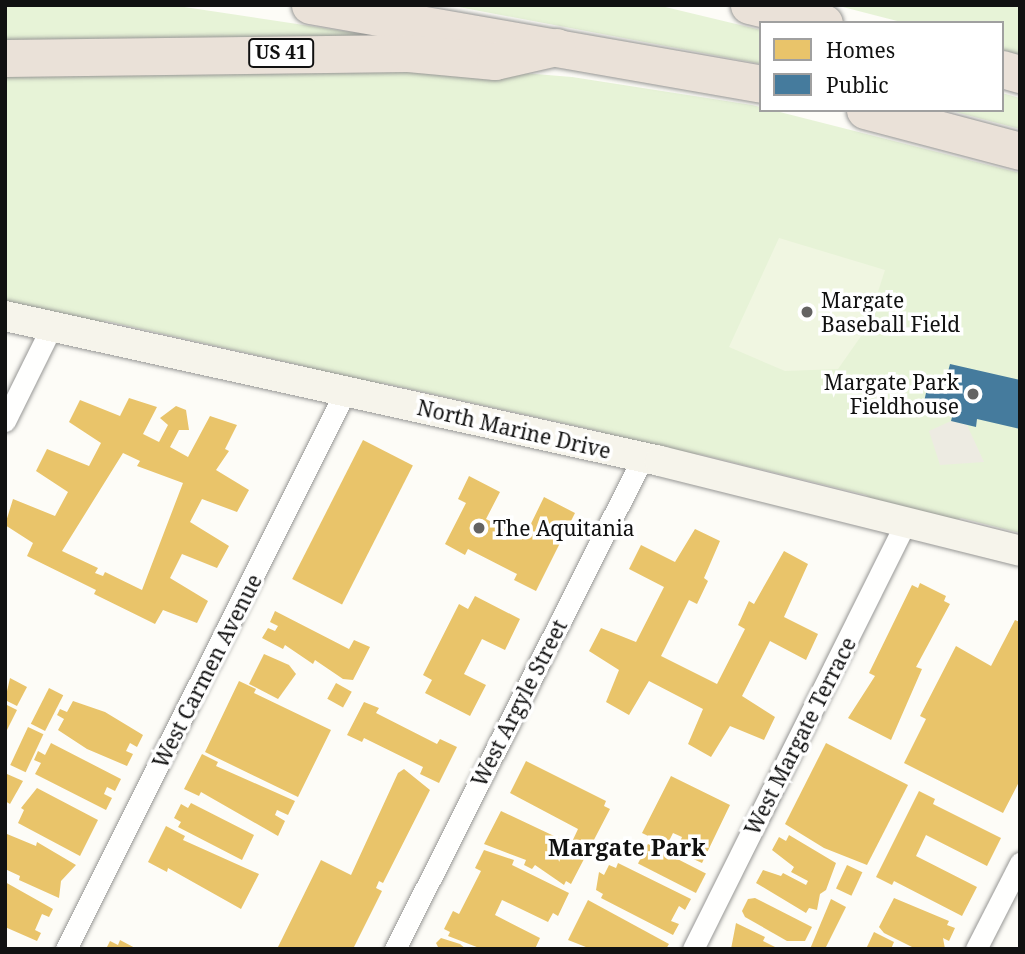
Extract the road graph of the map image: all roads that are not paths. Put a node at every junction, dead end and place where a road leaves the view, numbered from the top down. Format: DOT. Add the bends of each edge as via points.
graph roads {
  1 [pos="310,5"];
  2 [pos="750,5"];
  3 [pos="816,21"];
  4 [pos="556,47"];
  5 [pos="5,58"];
  6 [pos="759,84"];
  7 [pos="873,112"];
  8 [pos="1020,151"];
  9 [pos="5,316"];
  10 [pos="52,326"];
  11 [pos="345,392"];
  12 [pos="5,421"];
  13 [pos="643,457"];
  14 [pos="906,522"];
  15 [pos="1020,551"];
  16 [pos="1020,863"];
  17 [pos="66,949"];
  18 [pos="395,949"];
  19 [pos="693,949"];
  20 [pos="976,949"];
  1 -- 4 [label="highway"];
  2 -- 3 [label="highway"];
  4 -- 5 [label="highway, US 41" via="495,61 408,53"];
  4 -- 6 [label="highway, US 41"];
  7 -- 8 [label="highway"];
  9 -- 10 [label="street, North Marine Drive"];
  10 -- 11 [label="street, North Marine Drive"];
  10 -- 12 [label="street"];
  11 -- 13 [label="street, North Marine Drive"];
  11 -- 17 [label="street, West Carmen Avenue"];
  13 -- 14 [label="street, North Marine Drive"];
  13 -- 18 [label="street, West Argyle Street"];
  14 -- 15 [label="street, North Marine Drive"];
  14 -- 19 [label="street, West Margate Terrace"];
  16 -- 20 [label="street"];
}
